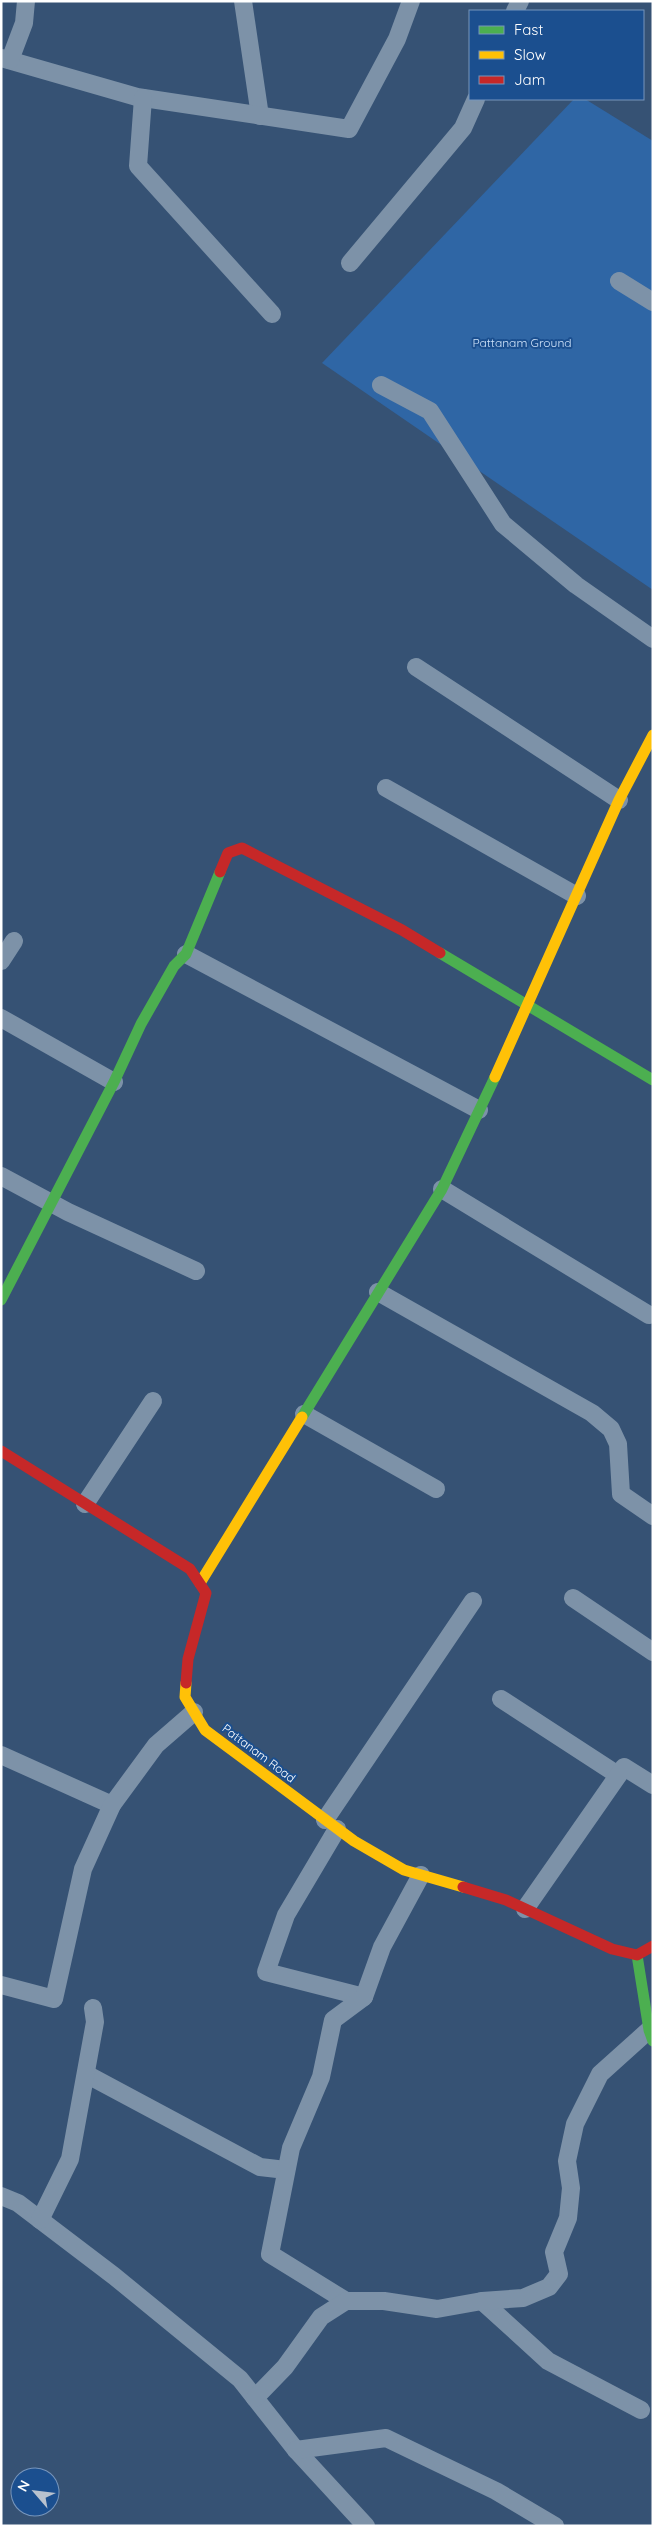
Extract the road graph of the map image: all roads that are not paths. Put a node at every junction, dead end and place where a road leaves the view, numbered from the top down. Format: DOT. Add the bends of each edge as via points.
graph roads {
  1 [pos="26,1"];
  2 [pos="243,1"];
  3 [pos="411,1"];
  4 [pos="5,59"];
  5 [pos="143,98"];
  6 [pos="476,100"];
  7 [pos="260,116"];
  8 [pos="350,263"];
  9 [pos="619,281"];
  10 [pos="653,302"];
  11 [pos="272,314"];
  12 [pos="381,384"];
  13 [pos="653,639"];
  14 [pos="416,668"];
  15 [pos="653,735"];
  16 [pos="386,788"];
  17 [pos="619,800"];
  18 [pos="577,896"];
  19 [pos="14,941"];
  20 [pos="186,954"];
  21 [pos="1,961"];
  22 [pos="529,1005"];
  23 [pos="1,1018"];
  24 [pos="653,1080"];
  25 [pos="114,1082"];
  26 [pos="479,1110"];
  27 [pos="1,1176"];
  28 [pos="442,1188"];
  29 [pos="50,1203"];
  30 [pos="196,1272"];
  31 [pos="378,1292"];
  32 [pos="1,1300"];
  33 [pos="649,1315"];
  34 [pos="153,1401"];
  35 [pos="304,1414"];
  36 [pos="1,1452"];
  37 [pos="436,1490"];
  38 [pos="85,1504"];
  39 [pos="653,1516"];
  40 [pos="200,1584"];
  41 [pos="573,1598"];
  42 [pos="473,1601"];
  43 [pos="653,1652"];
  44 [pos="501,1699"];
  45 [pos="194,1712"];
  46 [pos="1,1755"];
  47 [pos="618,1776"];
  48 [pos="653,1785"];
  49 [pos="112,1805"];
  50 [pos="331,1824"];
  51 [pos="421,1875"];
  52 [pos="525,1909"];
  53 [pos="653,1946"];
  54 [pos="636,1955"];
  55 [pos="1,1985"];
  56 [pos="364,1997"];
  57 [pos="93,2008"];
  58 [pos="651,2036"];
  59 [pos="86,2074"];
  60 [pos="286,2170"];
  61 [pos="1,2196"];
  62 [pos="40,2220"];
  63 [pos="346,2301"];
  64 [pos="482,2301"];
  65 [pos="255,2398"];
  66 [pos="641,2410"];
  67 [pos="296,2450"];
  68 [pos="366,2526"];
  69 [pos="555,2526"];
  1 -- 4 [label="street" via="24,23"];
  2 -- 7 [label="street"];
  3 -- 7 [label="street" via="397,38 348,129"];
  4 -- 5 [label="street"];
  5 -- 7 [label="street"];
  5 -- 11 [label="street" via="138,166"];
  6 -- 8 [label="street" via="463,128"];
  9 -- 10 [label="street"];
  12 -- 13 [label="street" via="430,411 503,524 576,585"];
  14 -- 17 [label="street"];
  15 -- 17 [label="street"];
  16 -- 18 [label="street"];
  17 -- 18 [label="street"];
  18 -- 22 [label="street"];
  19 -- 21 [label="street"];
  20 -- 22 [label="street" via="228,853 242,848 402,930"];
  20 -- 25 [label="street" via="164,982"];
  20 -- 26 [label="street"];
  22 -- 24 [label="street"];
  22 -- 26 [label="street"];
  23 -- 25 [label="street"];
  25 -- 29 [label="street"];
  26 -- 28 [label="street"];
  27 -- 29 [label="street"];
  28 -- 31 [label="street"];
  28 -- 33 [label="street"];
  29 -- 30 [label="street"];
  29 -- 32 [label="street"];
  31 -- 35 [label="street"];
  31 -- 39 [label="street" via="598,1418 611,1429 618,1444 621,1494"];
  34 -- 38 [label="street"];
  35 -- 37 [label="street"];
  35 -- 40 [label="street"];
  36 -- 38 [label="street"];
  38 -- 40 [label="street" via="190,1569"];
  40 -- 45 [label="street, Pattanam Road" via="206,1593 188,1659 184,1697"];
  41 -- 43 [label="street"];
  42 -- 50 [label="street"];
  44 -- 47 [label="street"];
  45 -- 49 [label="street" via="156,1745"];
  45 -- 50 [label="street, Pattanam Road" via="204,1730"];
  46 -- 49 [label="street"];
  47 -- 48 [label="street" via="624,1767"];
  47 -- 52 [label="street"];
  49 -- 55 [label="street" via="83,1869 54,1999"];
  50 -- 51 [label="street, Pattanam Road" via="404,1870"];
  50 -- 56 [label="street" via="286,1914 266,1972"];
  51 -- 52 [label="street, Pattanam Road" via="506,1900"];
  51 -- 56 [label="street" via="382,1947"];
  52 -- 54 [label="street, Pattanam Road" via="612,1949"];
  53 -- 54 [label="street"];
  54 -- 58 [label="street"];
  56 -- 60 [label="street" via="333,2020 321,2077 291,2148"];
  57 -- 59 [label="street"];
  58 -- 64 [label="street" via="600,2074 575,2124 567,2161 571,2188 568,2218 554,2252 559,2274 549,2288 523,2298"];
  59 -- 60 [label="street" via="260,2167"];
  59 -- 62 [label="street" via="70,2159"];
  60 -- 63 [label="street" via="270,2254"];
  61 -- 62 [label="street" via="18,2203"];
  62 -- 65 [label="street" via="240,2379"];
  63 -- 64 [label="street" via="384,2301 437,2310"];
  63 -- 65 [label="street" via="321,2317 285,2368"];
  64 -- 66 [label="street" via="548,2361"];
  65 -- 67 [label="street"];
  67 -- 68 [label="street"];
  67 -- 69 [label="street" via="386,2438 496,2491"];
}
